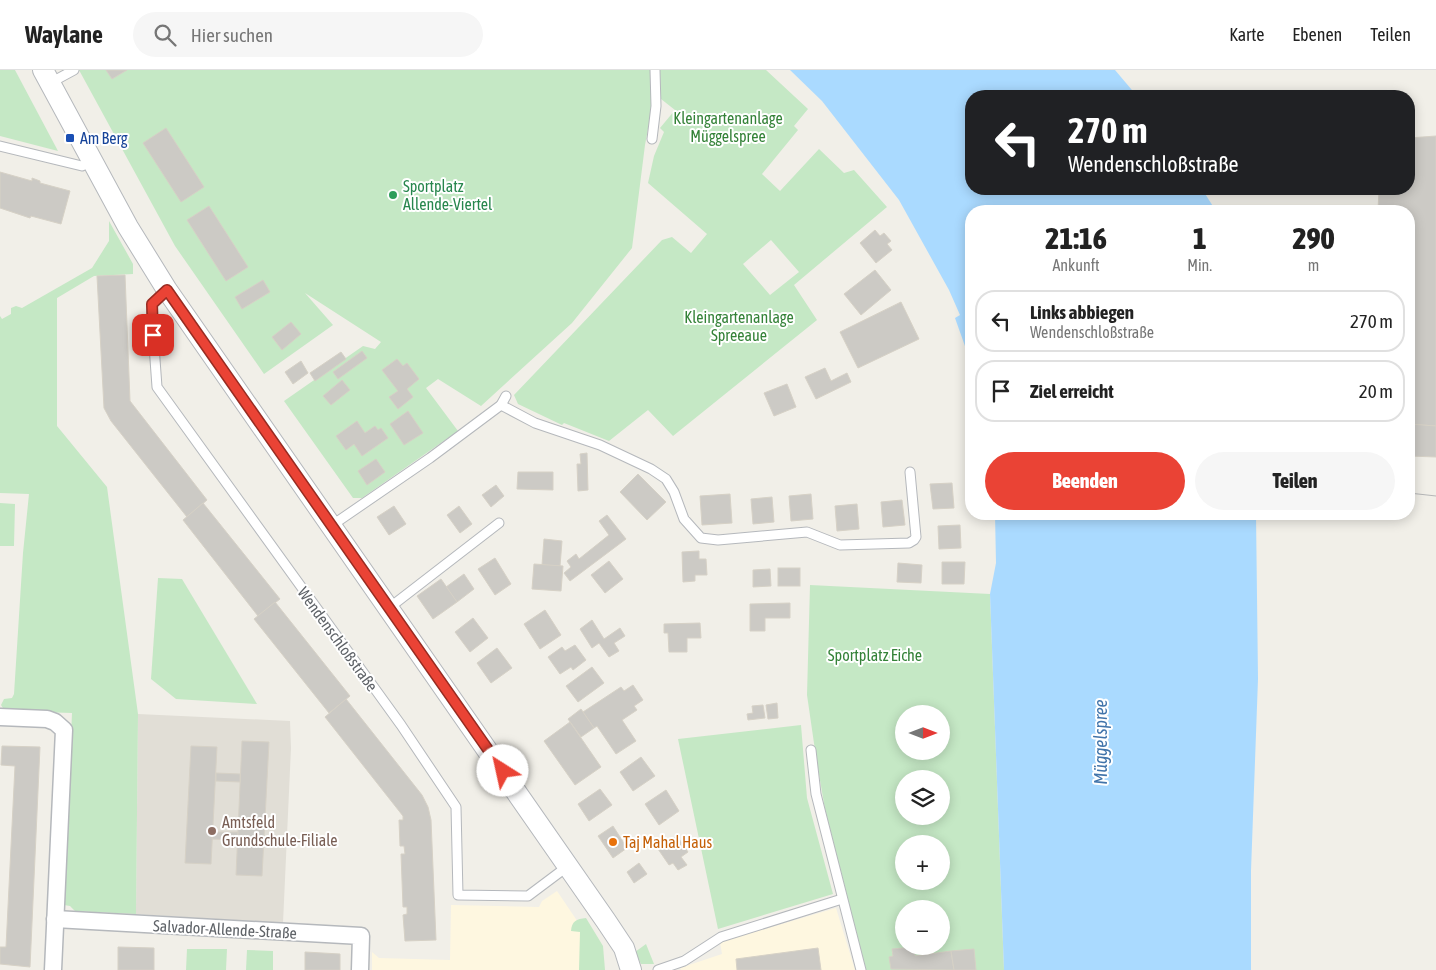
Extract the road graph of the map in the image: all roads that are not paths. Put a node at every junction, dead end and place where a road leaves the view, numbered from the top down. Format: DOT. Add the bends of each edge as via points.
graph roads {
  1 [pos="74,70"];
  2 [pos="655,70"];
  3 [pos="47,76"];
  4 [pos="652,139"];
  5 [pos="0,146"];
  6 [pos="92,161"];
  7 [pos="167,290"];
  8 [pos="506,396"];
  9 [pos="501,405"];
  10 [pos="910,472"];
  11 [pos="499,523"];
  12 [pos="330,526"];
  13 [pos="389,608"];
  14 [pos="0,717"];
  15 [pos="811,750"];
  16 [pos="569,866"];
  17 [pos="842,899"];
  18 [pos="55,919"];
  19 [pos="53,970"];
  20 [pos="360,970"];
  21 [pos="631,970"];
  22 [pos="658,970"];
  23 [pos="861,970"];
  1 -- 3 [label="lane"];
  2 -- 4 [label="lane" via="656,106"];
  3 -- 6 [label="street"];
  5 -- 6 [label="lane" via="82,166"];
  6 -- 7 [label="street"];
  7 -- 12 [label="street"];
  7 -- 16 [label="lane, Wendenschloßstraße" via="152,304 157,388 456,807 458,895 528,896"];
  8 -- 9 [label="lane"];
  9 -- 10 [label="lane" via="528,420 600,445 651,469 666,480 684,519 701,538 718,540 807,532 840,545 909,543 916,537"];
  9 -- 12 [label="lane"];
  11 -- 13 [label="lane"];
  12 -- 13 [label="street"];
  13 -- 16 [label="street"];
  14 -- 18 [label="street" via="47,719 64,730"];
  15 -- 17 [label="lane" via="816,794"];
  16 -- 21 [label="street" via="624,948"];
  17 -- 22 [label="lane" via="721,937 684,961"];
  17 -- 23 [label="lane"];
  18 -- 19 [label="street"];
  18 -- 20 [label="street, Salvador-Allende-Straße" via="361,936"];
}
